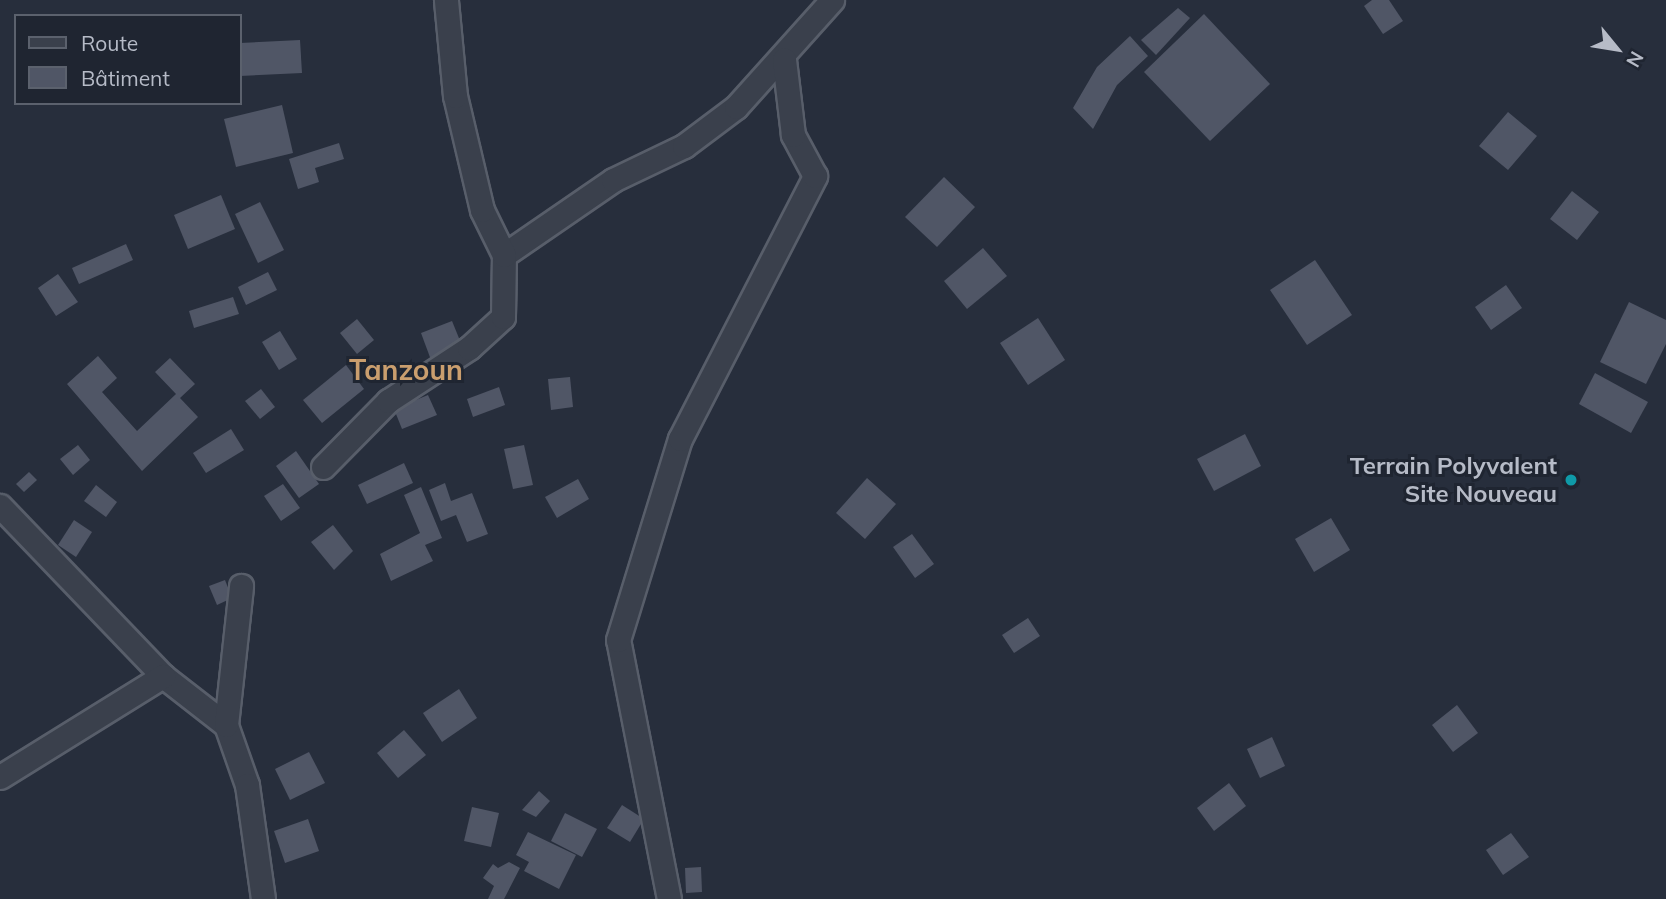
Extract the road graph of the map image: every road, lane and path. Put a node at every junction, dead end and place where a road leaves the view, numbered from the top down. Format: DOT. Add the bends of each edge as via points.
graph roads {
  1 [pos="446,0"];
  2 [pos="832,0"];
  3 [pos="784,61"];
  4 [pos="504,255"];
  5 [pos="323,467"];
  6 [pos="0,506"];
  7 [pos="241,586"];
  8 [pos="163,676"];
  9 [pos="226,725"];
  10 [pos="0,777"];
  11 [pos="263,899"];
  12 [pos="668,899"];
  1 -- 4 [label="street" via="455,96 482,210"];
  2 -- 3 [label="street"];
  3 -- 4 [label="street" via="684,146 613,180"];
  3 -- 12 [label="street" via="793,135 815,176 684,429 618,640"];
  4 -- 5 [label="street" via="503,317 469,348 388,401"];
  6 -- 8 [label="street"];
  7 -- 9 [label="street"];
  8 -- 9 [label="street"];
  8 -- 10 [label="street"];
  9 -- 11 [label="street" via="247,785"];
}
